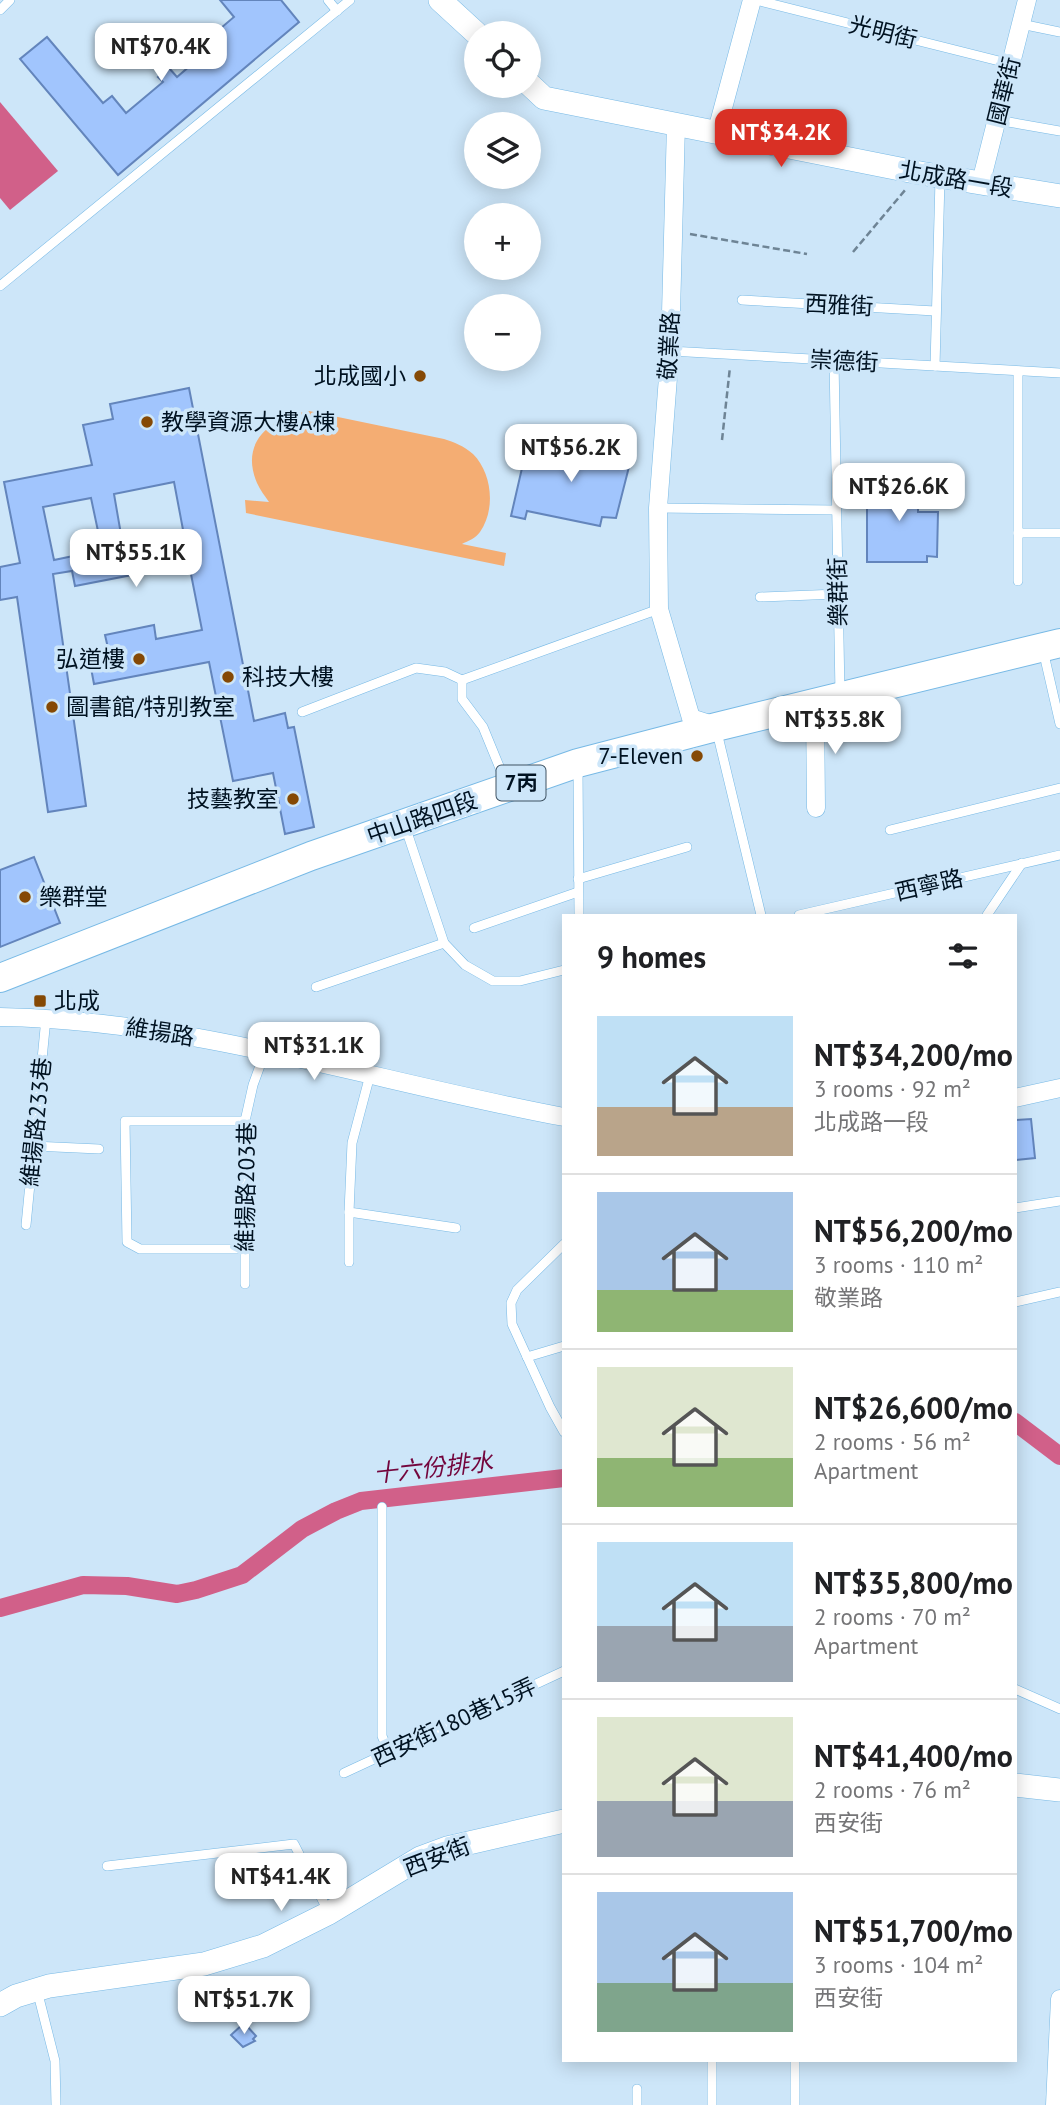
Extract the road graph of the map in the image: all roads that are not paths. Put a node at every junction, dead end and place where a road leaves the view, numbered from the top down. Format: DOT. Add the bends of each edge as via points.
graph roads {
  1 [pos="10,0"];
  2 [pos="328,0"];
  3 [pos="350,0"];
  4 [pos="440,0"];
  5 [pos="754,0"];
  6 [pos="1027,0"];
  7 [pos="0,10"];
  8 [pos="337,11"];
  9 [pos="464,22"];
  10 [pos="1021,24"];
  11 [pos="1060,32"];
  12 [pos="1011,64"];
  13 [pos="541,95"];
  14 [pos="997,120"];
  15 [pos="676,124"];
  16 [pos="1060,131"];
  17 [pos="716,134"];
  18 [pos="930,175"];
  19 [pos="981,182"];
  20 [pos="1060,197"];
  21 [pos="0,286"];
  22 [pos="743,300"];
  23 [pos="935,311"];
  24 [pos="670,351"];
  25 [pos="834,360"];
  26 [pos="935,366"];
  27 [pos="1018,371"];
  28 [pos="1060,373"];
  29 [pos="658,508"];
  30 [pos="836,510"];
  31 [pos="1018,533"];
  32 [pos="1060,533"];
  33 [pos="1018,581"];
  34 [pos="838,594"];
  35 [pos="760,597"];
  36 [pos="659,609"];
  37 [pos="1051,645"];
  38 [pos="462,680"];
  39 [pos="827,700"];
  40 [pos="302,712"];
  41 [pos="1060,724"];
  42 [pos="716,727"];
  43 [pos="578,763"];
  44 [pos="508,787"];
  45 [pos="1060,788"];
  46 [pos="816,808"];
  47 [pos="405,825"];
  48 [pos="891,830"];
  49 [pos="687,847"];
  50 [pos="1060,855"];
  51 [pos="1022,863"];
  52 [pos="578,879"];
  53 [pos="578,892"];
  54 [pos="579,914"];
  55 [pos="761,914"];
  56 [pos="803,914"];
  57 [pos="988,914"];
  58 [pos="474,929"];
  59 [pos="444,943"];
  60 [pos="562,970"];
  61 [pos="0,978"];
  62 [pos="316,987"];
  63 [pos="0,1017"];
  64 [pos="46,1018"];
  65 [pos="265,1052"];
  66 [pos="370,1075"];
  67 [pos="1060,1088"];
  68 [pos="1017,1098"];
  69 [pos="562,1117"];
  70 [pos="245,1121"];
  71 [pos="33,1146"];
  72 [pos="99,1149"];
  73 [pos="1060,1201"];
  74 [pos="1017,1208"];
  75 [pos="349,1212"];
  76 [pos="26,1225"];
  77 [pos="456,1228"];
  78 [pos="562,1247"];
  79 [pos="244,1249"];
  80 [pos="349,1262"];
  81 [pos="245,1284"];
  82 [pos="1060,1292"];
  83 [pos="1017,1301"];
  84 [pos="562,1347"];
  85 [pos="527,1357"];
  86 [pos="562,1406"];
  87 [pos="550,1408"];
  88 [pos="562,1429"];
  89 [pos="382,1507"];
  90 [pos="562,1672"];
  91 [pos="1017,1690"];
  92 [pos="1060,1709"];
  93 [pos="389,1752"];
  94 [pos="344,1773"];
  95 [pos="1017,1785"];
  96 [pos="1060,1790"];
  97 [pos="562,1821"];
  98 [pos="107,1866"];
  99 [pos="329,1913"];
  100 [pos="36,1989"];
  101 [pos="1060,1999"];
  102 [pos="0,2005"];
  103 [pos="712,2062"];
  104 [pos="795,2062"];
  105 [pos="637,2089"];
  106 [pos="55,2105"];
  107 [pos="637,2105"];
  108 [pos="712,2105"];
  109 [pos="795,2105"];
  110 [pos="1055,2105"];
  1 -- 7 [label="lane"];
  2 -- 8 [label="lane"];
  3 -- 8 [label="lane"];
  4 -- 9 [label="street"];
  5 -- 12 [label="lane, 光明街"];
  5 -- 17 [label="street"];
  6 -- 10 [label="street, 國華街"];
  8 -- 21 [label="lane"];
  10 -- 11 [label="lane"];
  10 -- 12 [label="street, 國華街"];
  12 -- 14 [label="street, 國華街"];
  13 -- 15 [label="street, 北成路一段"];
  14 -- 16 [label="lane"];
  14 -- 19 [label="street, 國華街"];
  15 -- 17 [label="street, 北成路一段"];
  15 -- 24 [label="street, 敬業路"];
  17 -- 18 [label="street, 北成路一段"];
  18 -- 19 [label="street, 北成路一段"];
  18 -- 23 [label="lane"];
  19 -- 20 [label="street, 北成路一段"];
  22 -- 23 [label="lane, 西雅街"];
  23 -- 26 [label="lane"];
  24 -- 25 [label="lane, 崇德街"];
  24 -- 29 [label="street, 敬業路"];
  25 -- 26 [label="lane, 崇德街"];
  25 -- 30 [label="lane, 樂群街"];
  26 -- 27 [label="lane, 崇德街"];
  27 -- 28 [label="lane, 崇德街"];
  27 -- 31 [label="lane"];
  29 -- 30 [label="lane"];
  29 -- 36 [label="street, 敬業路"];
  30 -- 34 [label="lane, 樂群街"];
  31 -- 32 [label="lane"];
  31 -- 33 [label="lane"];
  34 -- 35 [label="lane"];
  34 -- 39 [label="lane, 樂群街"];
  36 -- 38 [label="lane"];
  36 -- 42 [label="street, 敬業路" via="691,718"];
  37 -- 39 [label="main road, 中山路四段 / 7丙"];
  37 -- 41 [label="lane"];
  38 -- 40 [label="lane" via="416,668"];
  38 -- 44 [label="lane" via="462,699 483,727"];
  39 -- 42 [label="main road, 中山路四段 / 7丙"];
  39 -- 46 [label="street"];
  42 -- 43 [label="main road, 中山路四段 / 7丙"];
  42 -- 55 [label="lane"];
  43 -- 44 [label="main road, 中山路四段 / 7丙"];
  43 -- 52 [label="lane"];
  44 -- 47 [label="main road, 中山路四段 / 7丙"];
  45 -- 48 [label="lane"];
  47 -- 59 [label="lane"];
  47 -- 61 [label="main road, 中山路四段 / 7丙" via="311,856"];
  49 -- 52 [label="lane"];
  50 -- 51 [label="lane, 西寧路"];
  51 -- 56 [label="lane, 西寧路"];
  51 -- 57 [label="lane"];
  52 -- 53 [label="lane"];
  53 -- 54 [label="lane"];
  53 -- 58 [label="lane"];
  59 -- 60 [label="lane" via="466,965 492,981 520,981"];
  59 -- 62 [label="lane"];
  63 -- 64 [label="street, 維揚路"];
  64 -- 65 [label="street, 維揚路"];
  64 -- 71 [label="lane, 維揚路233巷"];
  65 -- 66 [label="street, 維揚路"];
  65 -- 70 [label="lane, 維揚路203巷"];
  66 -- 69 [label="street, 維揚路"];
  66 -- 75 [label="lane" via="352,1143"];
  67 -- 68 [label="street"];
  70 -- 79 [label="lane, 維揚路203巷"];
  70 -- 79 [label="lane" via="125,1121 127,1242 140,1250"];
  71 -- 72 [label="lane"];
  71 -- 76 [label="lane, 維揚路233巷"];
  73 -- 74 [label="lane"];
  75 -- 77 [label="lane"];
  75 -- 80 [label="lane"];
  78 -- 85 [label="lane" via="517,1290 511,1303 512,1324"];
  79 -- 81 [label="lane, 維揚路203巷"];
  82 -- 83 [label="lane"];
  84 -- 85 [label="lane"];
  85 -- 87 [label="lane"];
  86 -- 87 [label="lane"];
  87 -- 88 [label="lane"];
  89 -- 93 [label="lane" via="382,1736"];
  90 -- 93 [label="lane, 西安街180巷15弄"];
  91 -- 92 [label="lane"];
  93 -- 94 [label="lane, 西安街180巷15弄"];
  95 -- 96 [label="street"];
  97 -- 99 [label="street, 西安街" via="421,1858"];
  98 -- 99 [label="lane" via="294,1844"];
  99 -- 100 [label="street, 西安街" via="263,1945 204,1964"];
  100 -- 102 [label="street, 西安街"];
  100 -- 106 [label="lane" via="55,2062"];
  101 -- 110 [label="street"];
  103 -- 108 [label="lane"];
  104 -- 109 [label="lane"];
  105 -- 107 [label="lane"];
}
